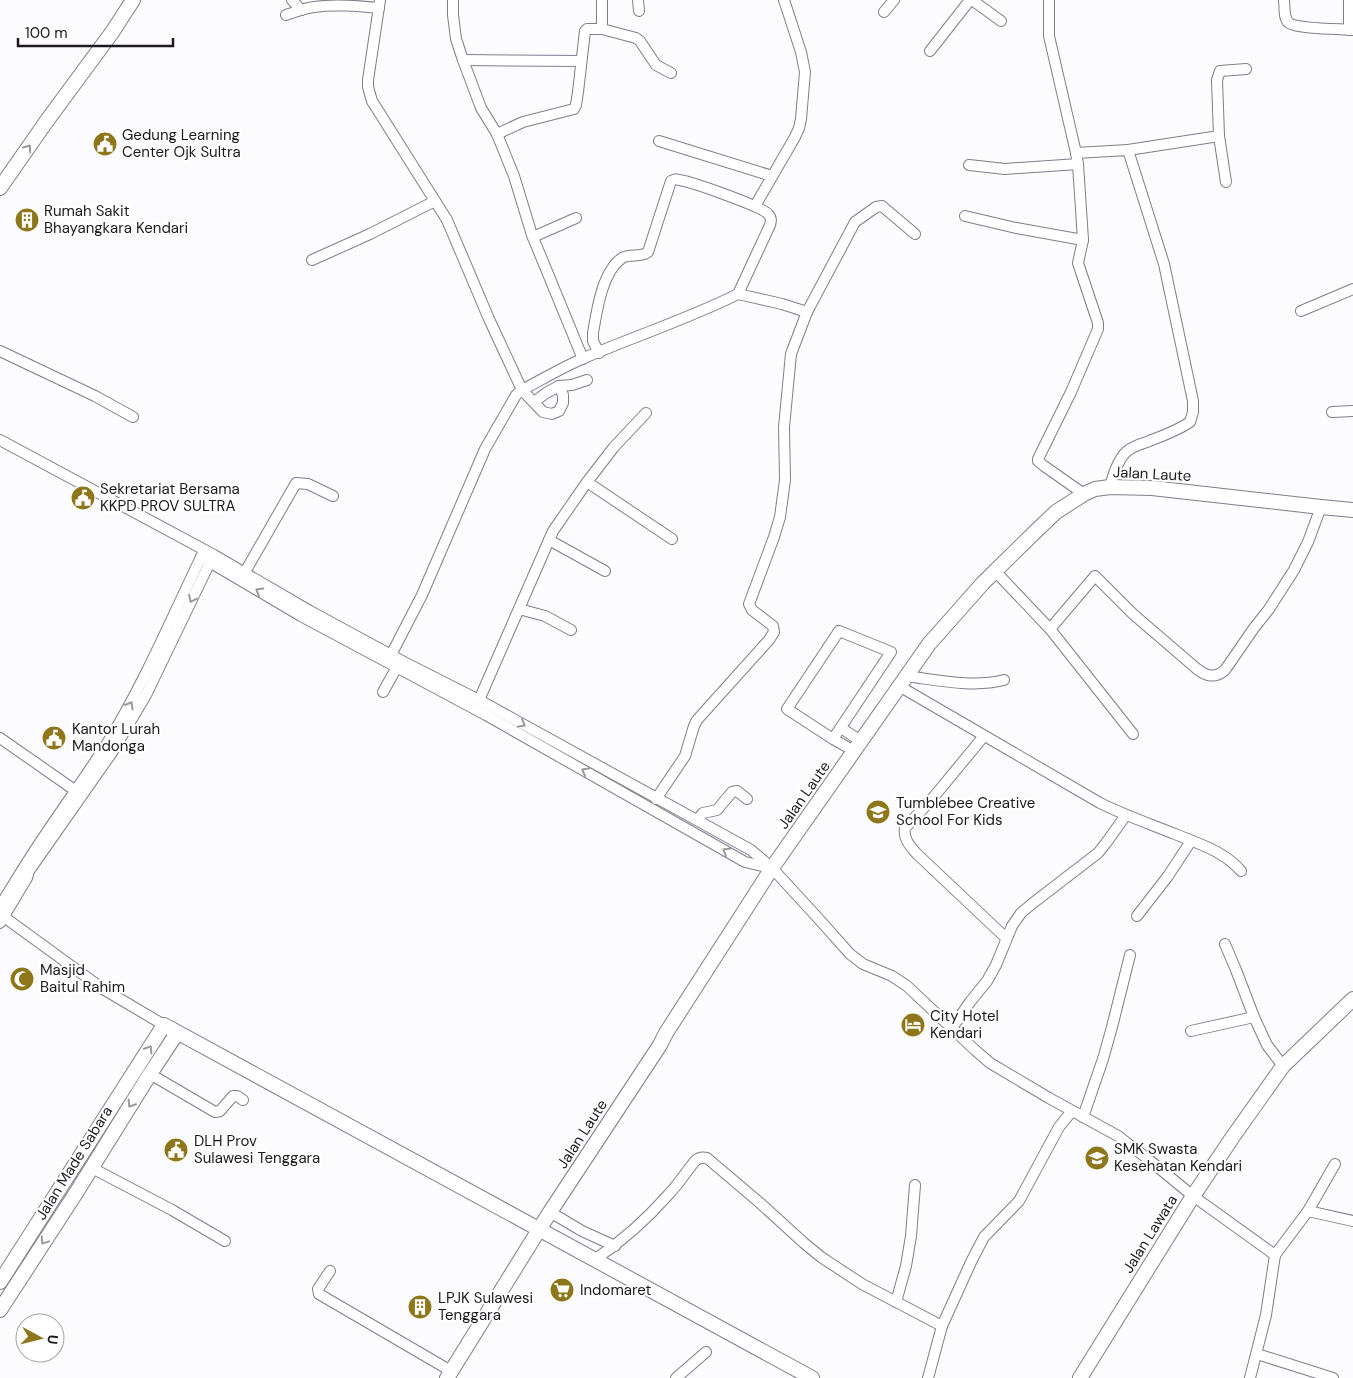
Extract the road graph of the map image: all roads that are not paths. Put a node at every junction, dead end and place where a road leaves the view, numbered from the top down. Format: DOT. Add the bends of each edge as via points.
graph roads {
  1 [pos="133,0"];
  2 [pos="292,0"];
  3 [pos="453,0"];
  4 [pos="602,0"];
  5 [pos="638,0"];
  6 [pos="784,0"];
  7 [pos="894,0"];
  8 [pos="971,0"];
  9 [pos="1049,0"];
  10 [pos="1284,0"];
  11 [pos="1349,0"];
  12 [pos="379,4"];
  13 [pos="301,10"];
  14 [pos="639,11"];
  15 [pos="884,12"];
  16 [pos="286,15"];
  17 [pos="1001,21"];
  18 [pos="602,29"];
  19 [pos="1351,30"];
  20 [pos="930,51"];
  21 [pos="463,60"];
  22 [pos="581,61"];
  23 [pos="1246,69"];
  24 [pos="670,73"];
  25 [pos="497,134"];
  26 [pos="1219,136"];
  27 [pos="659,141"];
  28 [pos="1128,150"];
  29 [pos="1077,159"];
  30 [pos="969,165"];
  31 [pos="772,176"];
  32 [pos="1226,182"];
  33 [pos="0,188"];
  34 [pos="435,201"];
  35 [pos="755,206"];
  36 [pos="965,216"];
  37 [pos="576,218"];
  38 [pos="915,234"];
  39 [pos="533,237"];
  40 [pos="1083,240"];
  41 [pos="312,260"];
  42 [pos="1353,289"];
  43 [pos="738,294"];
  44 [pos="1301,311"];
  45 [pos="807,312"];
  46 [pos="0,351"];
  47 [pos="599,353"];
  48 [pos="583,358"];
  49 [pos="587,380"];
  50 [pos="558,386"];
  51 [pos="522,390"];
  52 [pos="534,402"];
  53 [pos="646,412"];
  54 [pos="1332,412"];
  55 [pos="1353,412"];
  56 [pos="133,417"];
  57 [pos="0,440"];
  58 [pos="587,482"];
  59 [pos="1110,487"];
  60 [pos="1084,494"];
  61 [pos="333,496"];
  62 [pos="1320,507"];
  63 [pos="1353,510"];
  64 [pos="672,539"];
  65 [pos="549,540"];
  66 [pos="207,556"];
  67 [pos="604,571"];
  68 [pos="994,571"];
  69 [pos="245,572"];
  70 [pos="519,609"];
  71 [pos="1050,629"];
  72 [pos="571,630"];
  73 [pos="391,655"];
  74 [pos="397,667"];
  75 [pos="1004,680"];
  76 [pos="902,681"];
  77 [pos="383,692"];
  78 [pos="479,700"];
  79 [pos="840,728"];
  80 [pos="1133,734"];
  81 [pos="984,736"];
  82 [pos="0,738"];
  83 [pos="833,739"];
  84 [pos="857,746"];
  85 [pos="76,791"];
  86 [pos="656,799"];
  87 [pos="747,799"];
  88 [pos="1126,815"];
  89 [pos="696,820"];
  90 [pos="1191,841"];
  91 [pos="772,868"];
  92 [pos="1241,872"];
  93 [pos="0,906"];
  94 [pos="1138,916"];
  95 [pos="1,918"];
  96 [pos="1006,938"];
  97 [pos="1225,944"];
  98 [pos="1130,955"];
  99 [pos="1353,999"];
  100 [pos="1254,1017"];
  101 [pos="164,1025"];
  102 [pos="952,1028"];
  103 [pos="1191,1031"];
  104 [pos="177,1033"];
  105 [pos="1284,1066"];
  106 [pos="150,1074"];
  107 [pos="243,1100"];
  108 [pos="1072,1111"];
  109 [pos="1083,1117"];
  110 [pos="1335,1164"];
  111 [pos="92,1168"];
  112 [pos="915,1185"];
  113 [pos="1192,1196"];
  114 [pos="1308,1211"];
  115 [pos="550,1212"];
  116 [pos="1353,1221"];
  117 [pos="538,1230"];
  118 [pos="225,1241"];
  119 [pos="615,1246"];
  120 [pos="1276,1254"];
  121 [pos="594,1260"];
  122 [pos="330,1271"];
  123 [pos="0,1282"];
  124 [pos="896,1302"];
  125 [pos="0,1310"];
  126 [pos="942,1326"];
  127 [pos="706,1352"];
  128 [pos="1257,1354"];
  129 [pos="449,1375"];
  130 [pos="676,1378"];
  131 [pos="812,1378"];
  132 [pos="928,1378"];
  133 [pos="1080,1378"];
  134 [pos="1250,1378"];
  135 [pos="1333,1378"];
  33 -- 1 [label="street, one-way"];
  2 -- 13 [label="street"];
  3 -- 21 [label="street" via="456,39"];
  4 -- 18 [label="street"];
  5 -- 14 [label="street"];
  6 -- 31 [label="street" via="801,52 805,80 799,128"];
  7 -- 15 [label="street"];
  8 -- 17 [label="street"];
  8 -- 20 [label="street"];
  9 -- 29 [label="street" via="1049,36"];
  10 -- 19 [label="street" via="1288,22 1293,25"];
  11 -- 19 [label="street"];
  12 -- 13 [label="street"];
  12 -- 34 [label="street" via="369,93"];
  13 -- 16 [label="street"];
  18 -- 22 [label="street" via="586,30"];
  18 -- 24 [label="street" via="636,38 656,65"];
  21 -- 22 [label="street"];
  21 -- 25 [label="street" via="481,108"];
  22 -- 25 [label="street" via="574,109 523,122"];
  23 -- 26 [label="street" via="1220,71 1218,74"];
  25 -- 39 [label="street"];
  26 -- 28 [label="street"];
  26 -- 32 [label="street"];
  27 -- 31 [label="street"];
  28 -- 29 [label="street"];
  28 -- 59 [label="street" via="1164,264 1193,412 1186,425 1126,452"];
  29 -- 30 [label="street" via="1005,169"];
  29 -- 40 [label="street"];
  31 -- 35 [label="street"];
  34 -- 41 [label="street"];
  34 -- 51 [label="street" via="456,239 488,319"];
  35 -- 43 [label="street" via="767,212 771,223"];
  35 -- 47 [label="street" via="680,180 671,181 648,252 621,259 604,284 593,333"];
  36 -- 40 [label="street"];
  37 -- 39 [label="street"];
  38 -- 45 [label="street" via="882,206 855,222"];
  39 -- 48 [label="street"];
  40 -- 60 [label="street" via="1078,263 1098,329 1038,462"];
  42 -- 44 [label="street"];
  43 -- 45 [label="street"];
  43 -- 47 [label="street"];
  45 -- 86 [label="street" via="791,354 780,517 749,604 773,626 774,632 697,720 685,756"];
  46 -- 56 [label="street"];
  47 -- 48 [label="street"];
  48 -- 51 [label="street"];
  49 -- 50 [label="street"];
  50 -- 52 [label="street"];
  50 -- 52 [label="street" via="563,395 559,411 552,414 543,412"];
  51 -- 52 [label="street"];
  51 -- 73 [label="street" via="485,450 422,595"];
  53 -- 58 [label="street"];
  54 -- 55 [label="street"];
  57 -- 66 [label="street"];
  58 -- 64 [label="street"];
  58 -- 65 [label="street"];
  59 -- 60 [label="street, Jalan Laute"];
  59 -- 62 [label="street, Jalan Laute" via="1152,488"];
  60 -- 68 [label="street, Jalan Laute" via="1056,512"];
  61 -- 69 [label="street" via="308,484 296,483"];
  62 -- 63 [label="street, Jalan Laute"];
  62 -- 71 [label="street" via="1294,570 1269,610 1219,675 1203,674 1095,576"];
  65 -- 67 [label="street"];
  65 -- 70 [label="street"];
  66 -- 69 [label="street"];
  74 -- 66 [label="street, one-way" via="301,616"];
  85 -- 66 [label="street, one-way" via="139,689"];
  66 -- 95 [label="street, one-way" via="146,695 113,751"];
  68 -- 71 [label="street"];
  68 -- 76 [label="street, Jalan Laute" via="929,644"];
  69 -- 73 [label="street"];
  70 -- 72 [label="street" via="546,616"];
  70 -- 78 [label="street"];
  71 -- 80 [label="street"];
  73 -- 78 [label="street"];
  74 -- 77 [label="street"];
  91 -- 74 [label="street, one-way" via="745,862"];
  75 -- 76 [label="street" via="990,684"];
  76 -- 81 [label="street"];
  76 -- 84 [label="street, Jalan Laute"];
  78 -- 86 [label="street, one-way"];
  79 -- 83 [label="street"];
  79 -- 83 [label="street" via="892,652 839,631 787,709"];
  79 -- 84 [label="street"];
  81 -- 88 [label="street"];
  81 -- 96 [label="street" via="905,828 904,836 917,854"];
  82 -- 85 [label="street"];
  83 -- 84 [label="street"];
  84 -- 91 [label="street, Jalan Laute"];
  85 -- 93 [label="street"];
  86 -- 89 [label="street"];
  87 -- 89 [label="street" via="732,792 717,810 704,813"];
  88 -- 90 [label="street"];
  88 -- 96 [label="street" via="1098,853 1021,913"];
  89 -- 91 [label="street" via="751,850"];
  90 -- 92 [label="street" via="1226,856"];
  90 -- 94 [label="street"];
  91 -- 102 [label="street" via="850,954 906,986"];
  91 -- 115 [label="street, Jalan Laute"];
  95 -- 101 [label="street" via="104,989"];
  96 -- 102 [label="street" via="987,981"];
  97 -- 100 [label="street"];
  98 -- 109 [label="street" via="1110,1035"];
  99 -- 105 [label="street, Jalan Lawata"];
  100 -- 103 [label="street"];
  100 -- 105 [label="street" via="1267,1045"];
  101 -- 104 [label="street"];
  123 -- 101 [label="street, Jalan Made Sabara, one-way"];
  102 -- 108 [label="street" via="990,1063"];
  104 -- 106 [label="street, Jalan Made Sabara"];
  104 -- 117 [label="street"];
  105 -- 113 [label="street, Jalan Lawata"];
  106 -- 107 [label="street" via="215,1112 220,1111 233,1096"];
  106 -- 111 [label="street, Jalan Made Sabara, one-way"];
  108 -- 109 [label="street"];
  108 -- 126 [label="street" via="1059,1127 1018,1202 984,1237"];
  109 -- 113 [label="street" via="1118,1136"];
  110 -- 114 [label="street"];
  111 -- 118 [label="street"];
  111 -- 125 [label="street, Jalan Made Sabara, one-way"];
  112 -- 124 [label="street" via="908,1256"];
  113 -- 120 [label="street"];
  113 -- 133 [label="street, Jalan Lawata"];
  114 -- 116 [label="street"];
  114 -- 120 [label="street"];
  115 -- 117 [label="street, Jalan Laute"];
  115 -- 119 [label="street"];
  117 -- 121 [label="street"];
  117 -- 129 [label="street, Jalan Laute"];
  119 -- 121 [label="street"];
  119 -- 124 [label="street" via="670,1194 697,1158 706,1158 821,1257"];
  120 -- 128 [label="street"];
  121 -- 131 [label="street"];
  122 -- 129 [label="street" via="318,1288 319,1294"];
  124 -- 126 [label="street"];
  126 -- 132 [label="street"];
  127 -- 130 [label="street"];
  128 -- 134 [label="street"];
  128 -- 135 [label="street"];
}
